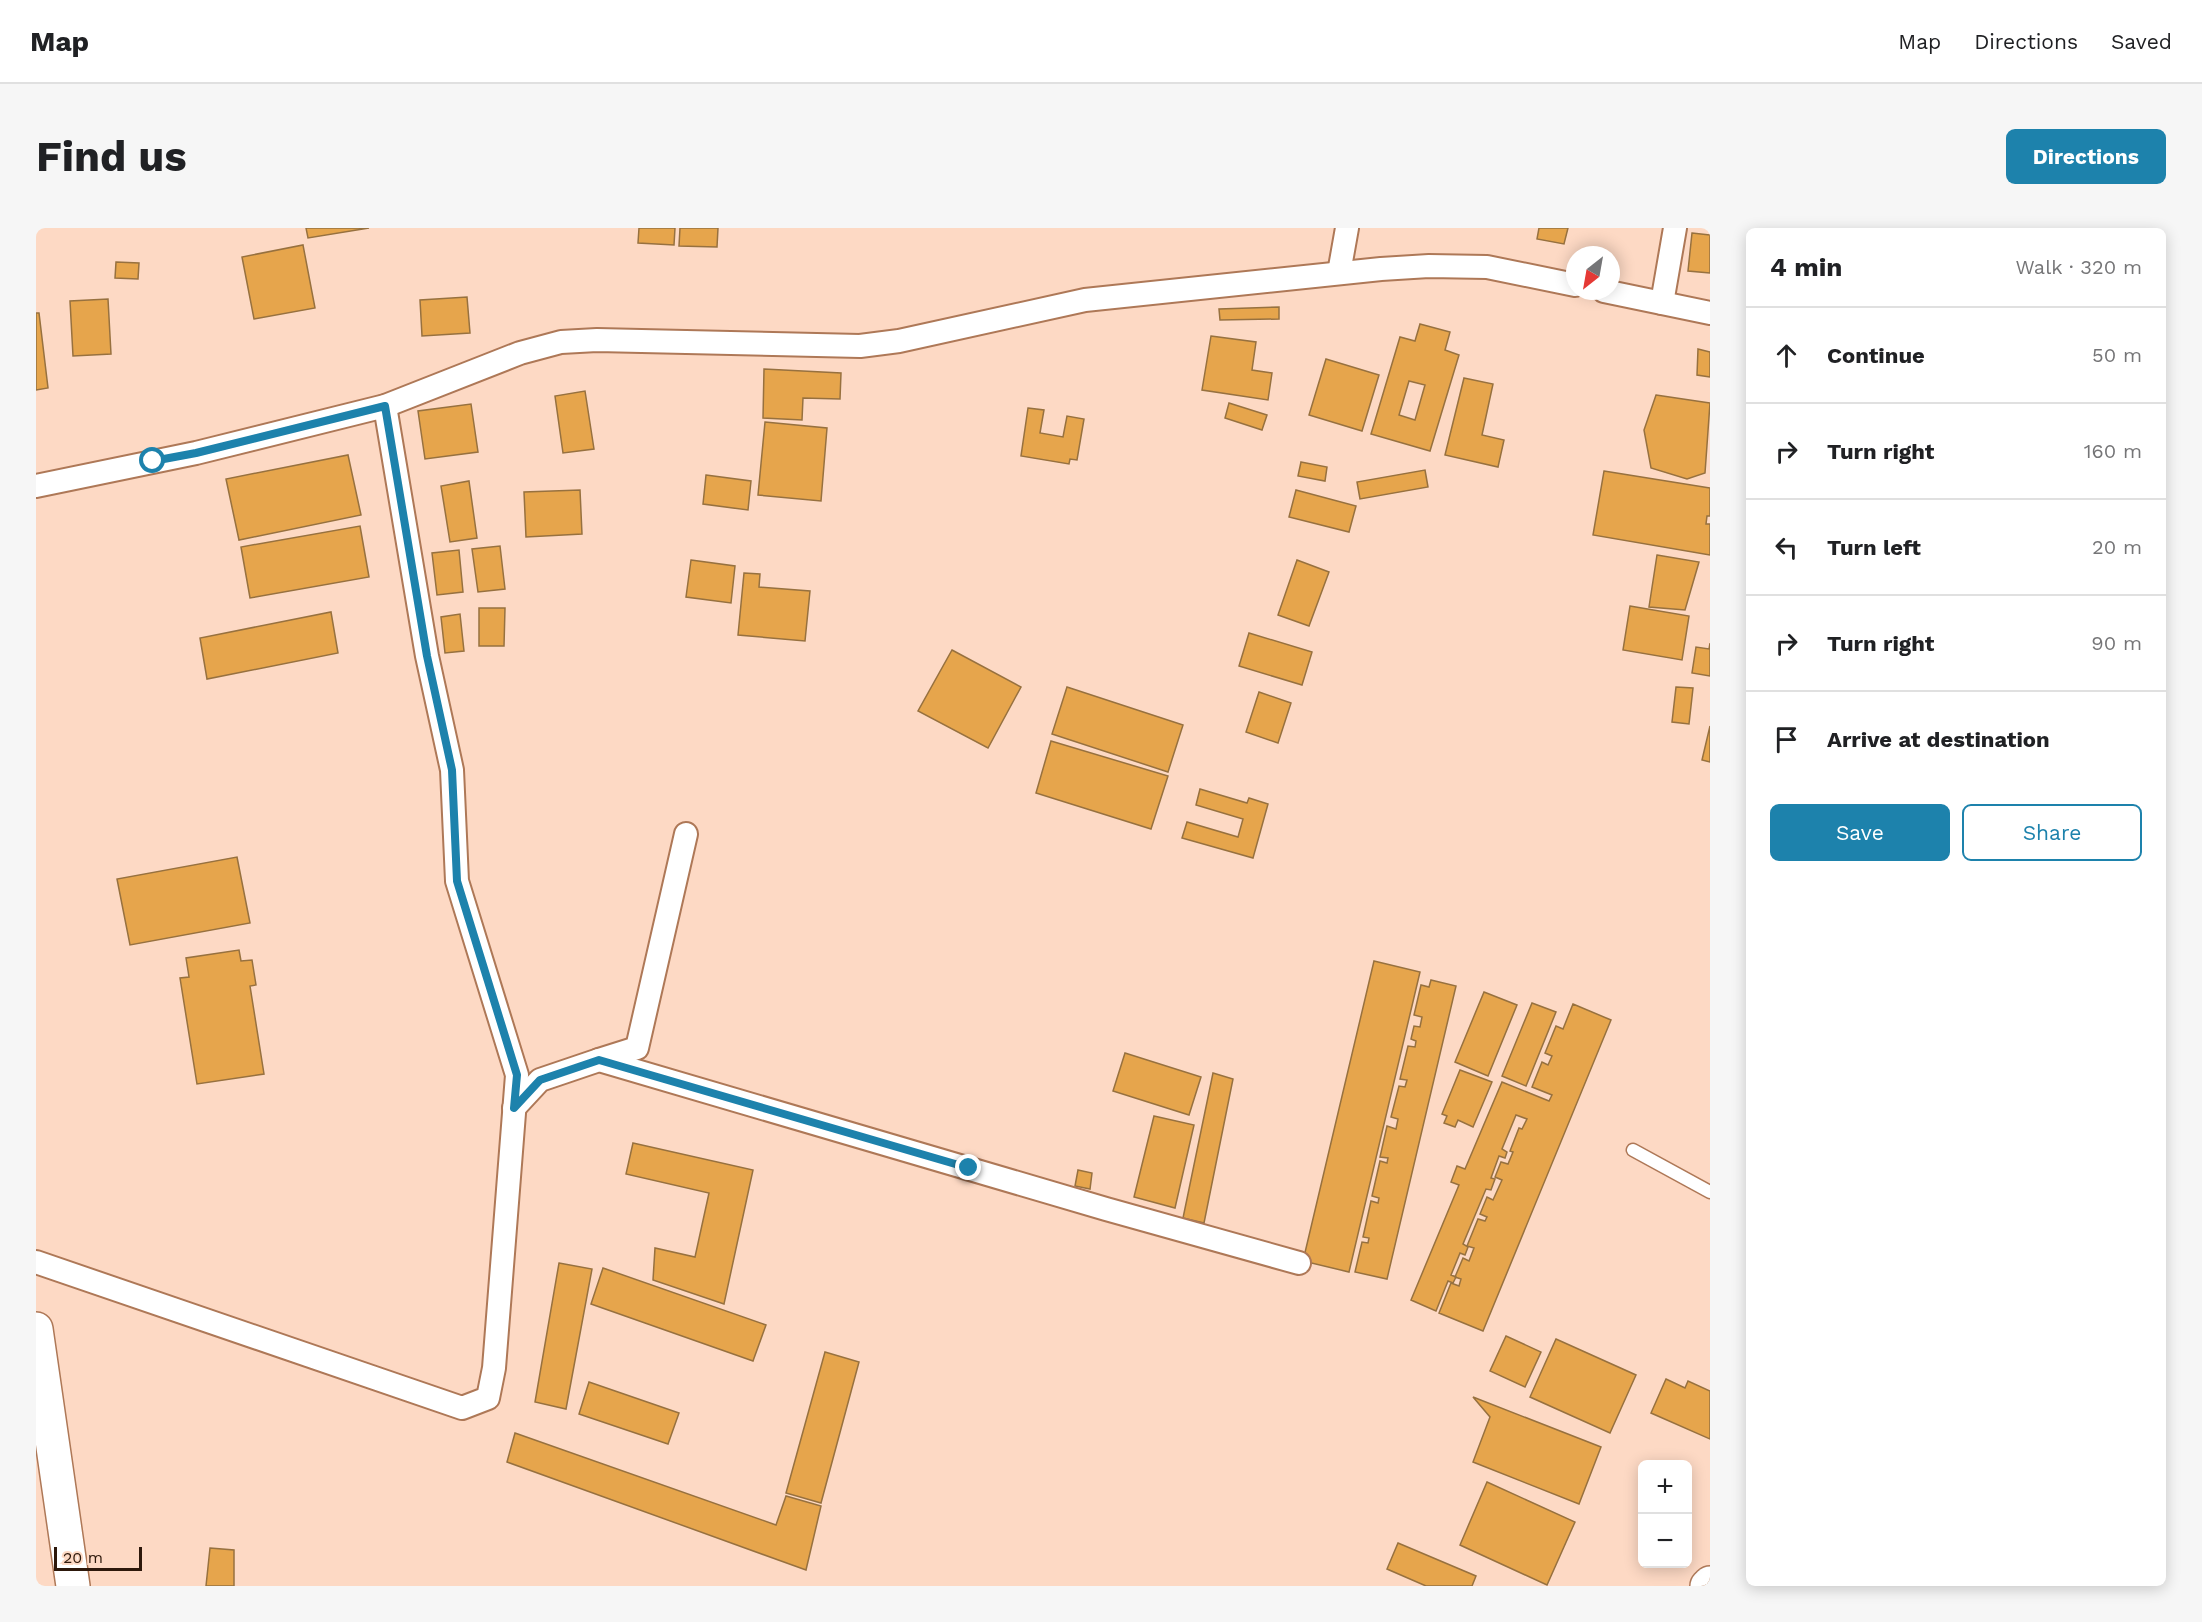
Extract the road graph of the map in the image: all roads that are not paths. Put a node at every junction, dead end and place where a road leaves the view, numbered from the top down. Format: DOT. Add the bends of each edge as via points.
graph roads {
  1 [pos="1347,228"];
  2 [pos="1675,228"];
  3 [pos="1339,273"];
  4 [pos="1566,283"];
  5 [pos="1620,294"];
  6 [pos="1662,303"];
  7 [pos="1710,313"];
  8 [pos="385,406"];
  9 [pos="36,486"];
  10 [pos="686,834"];
  11 [pos="599,1060"];
  12 [pos="514,1108"];
  13 [pos="1633,1150"];
  14 [pos="1710,1192"];
  15 [pos="36,1262"];
  16 [pos="1299,1263"];
  17 [pos="36,1329"];
  18 [pos="73,1586"];
  1 -- 3 [label="street"];
  2 -- 6 [label="street"];
  3 -- 4 [label="street" via="1429,266 1487,267"];
  3 -- 8 [label="street" via="1085,300 860,346 561,342 520,353"];
  5 -- 6 [label="street"];
  6 -- 7 [label="street"];
  8 -- 9 [label="street" via="196,453"];
  8 -- 12 [label="street" via="427,656 452,770 457,881 517,1075"];
  10 -- 11 [label="street" via="636,1048"];
  11 -- 12 [label="street" via="540,1080"];
  11 -- 16 [label="street"];
  12 -- 15 [label="street" via="495,1368 488,1398 462,1408"];
  13 -- 14 [label="lane"];
  17 -- 18 [label="highway"];
}
